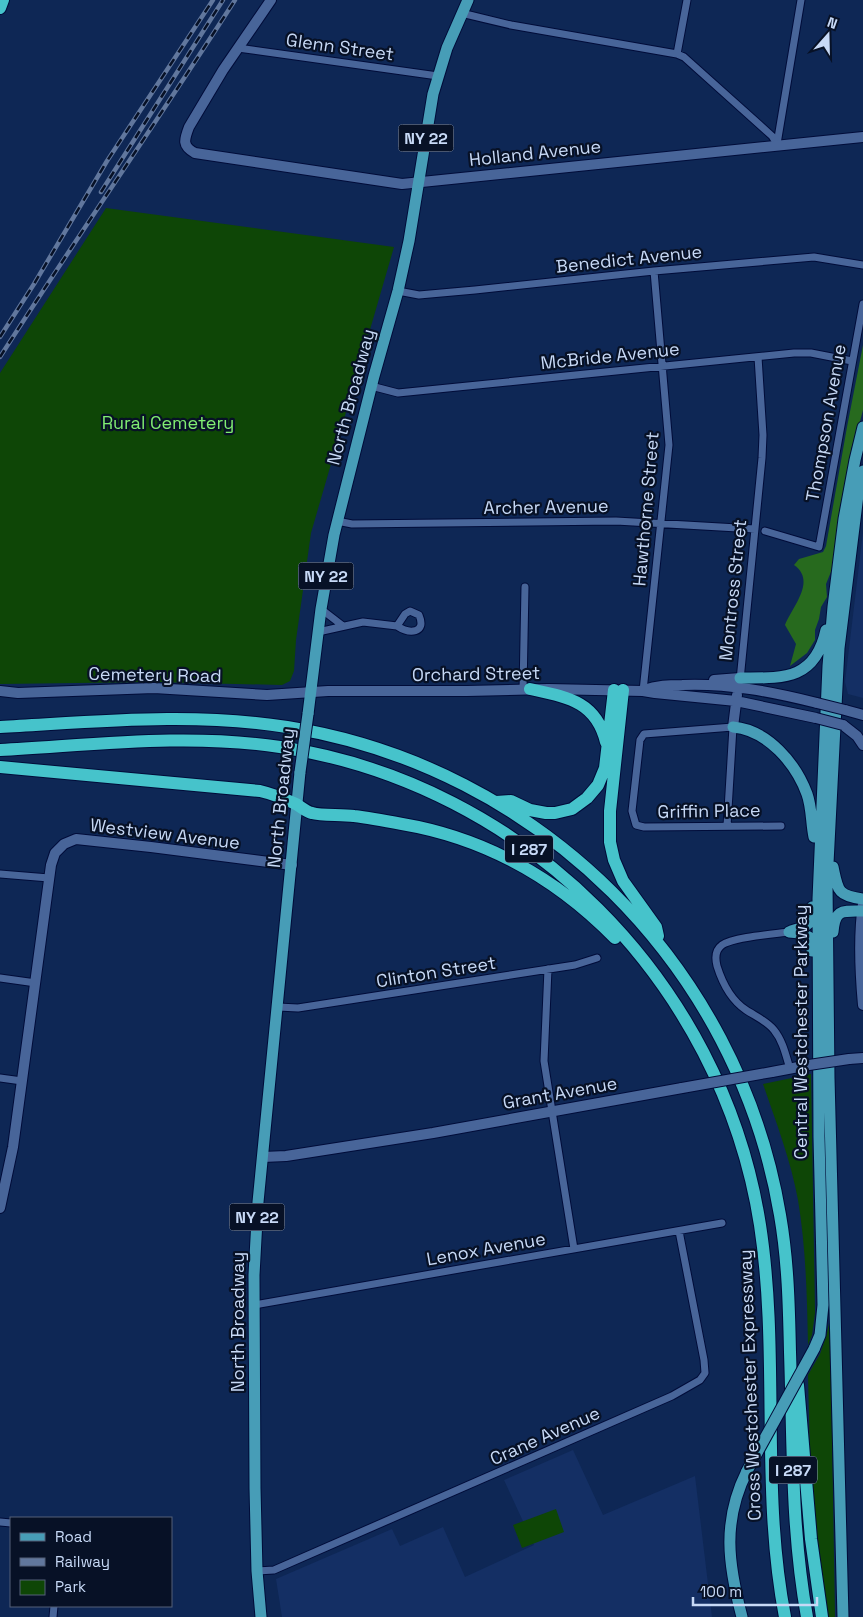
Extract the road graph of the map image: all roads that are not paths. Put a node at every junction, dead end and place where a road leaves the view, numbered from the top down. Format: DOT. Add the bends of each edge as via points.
graph roads {
  1 [pos="3,0"];
  2 [pos="271,0"];
  3 [pos="468,0"];
  4 [pos="687,0"];
  5 [pos="801,0"];
  6 [pos="0,8"];
  7 [pos="461,14"];
  8 [pos="238,48"];
  9 [pos="677,54"];
  10 [pos="438,76"];
  11 [pos="863,137"];
  12 [pos="777,144"];
  13 [pos="419,181"];
  14 [pos="863,265"];
  15 [pos="654,271"];
  16 [pos="398,291"];
  17 [pos="863,304"];
  18 [pos="758,357"];
  19 [pos="852,361"];
  20 [pos="664,366"];
  21 [pos="371,386"];
  22 [pos="863,428"];
  23 [pos="863,471"];
  24 [pos="337,521"];
  25 [pos="662,523"];
  26 [pos="756,529"];
  27 [pos="766,531"];
  28 [pos="836,582"];
  29 [pos="525,587"];
  30 [pos="321,609"];
  31 [pos="344,626"];
  32 [pos="397,626"];
  33 [pos="318,632"];
  34 [pos="739,682"];
  35 [pos="527,689"];
  36 [pos="619,690"];
  37 [pos="0,691"];
  38 [pos="643,691"];
  39 [pos="310,692"];
  40 [pos="736,701"];
  41 [pos="863,715"];
  42 [pos="843,725"];
  43 [pos="0,727"];
  44 [pos="733,727"];
  45 [pos="863,732"];
  46 [pos="863,745"];
  47 [pos="0,750"];
  48 [pos="607,759"];
  49 [pos="0,767"];
  50 [pos="496,802"];
  51 [pos="296,804"];
  52 [pos="727,826"];
  53 [pos="782,826"];
  54 [pos="819,846"];
  55 [pos="828,857"];
  56 [pos="292,866"];
  57 [pos="0,874"];
  58 [pos="50,878"];
  59 [pos="818,889"];
  60 [pos="863,899"];
  61 [pos="862,915"];
  62 [pos="790,932"];
  63 [pos="659,942"];
  64 [pos="597,958"];
  65 [pos="548,969"];
  66 [pos="0,978"];
  67 [pos="36,983"];
  68 [pos="666,990"];
  69 [pos="823,1003"];
  70 [pos="863,1005"];
  71 [pos="278,1007"];
  72 [pos="863,1058"];
  73 [pos="790,1069"];
  74 [pos="0,1078"];
  75 [pos="22,1081"];
  76 [pos="551,1112"];
  77 [pos="263,1157"];
  78 [pos="0,1208"];
  79 [pos="722,1223"];
  80 [pos="679,1231"];
  81 [pos="574,1249"];
  82 [pos="254,1305"];
  83 [pos="790,1323"];
  84 [pos="257,1571"];
  85 [pos="261,1617"];
  86 [pos="742,1617"];
  87 [pos="785,1617"];
  88 [pos="807,1617"];
  89 [pos="822,1617"];
  90 [pos="842,1617"];
  1 -- 6 [label="highway"];
  2 -- 8 [label="street"];
  3 -- 7 [label="main road, North Broadway / NY 22"];
  4 -- 9 [label="street"];
  5 -- 12 [label="street"];
  7 -- 9 [label="street"];
  7 -- 10 [label="main road, North Broadway / NY 22"];
  8 -- 10 [label="street, Glenn Street"];
  8 -- 13 [label="street, Holland Avenue" via="189,127 185,145 188,149 206,156 402,184"];
  9 -- 12 [label="street" via="688,60"];
  10 -- 13 [label="main road, North Broadway / NY 22"];
  11 -- 12 [label="street, Holland Avenue"];
  12 -- 13 [label="street, Holland Avenue"];
  13 -- 16 [label="main road, North Broadway / NY 22"];
  14 -- 15 [label="street, Benedict Avenue" via="814,257"];
  15 -- 16 [label="street, Benedict Avenue" via="419,295"];
  15 -- 20 [label="street, Hawthorne Street"];
  16 -- 21 [label="main road, North Broadway / NY 22"];
  17 -- 19 [label="street, Thompson Avenue"];
  18 -- 19 [label="street, McBride Avenue" via="811,353"];
  18 -- 20 [label="street, McBride Avenue"];
  18 -- 26 [label="street, Montross Street" via="763,450"];
  19 -- 27 [label="street, Thompson Avenue" via="819,547"];
  20 -- 21 [label="street, McBride Avenue" via="398,393"];
  20 -- 25 [label="street, Hawthorne Street" via="669,445"];
  21 -- 24 [label="main road, North Broadway / NY 22"];
  22 -- 28 [label="main road, Central Westchester Parkway" via="847,504"];
  23 -- 55 [label="main road, Central Westchester Parkway" via="839,648"];
  24 -- 25 [label="street, Archer Avenue" via="352,524"];
  24 -- 30 [label="main road, North Broadway / NY 22"];
  25 -- 26 [label="street, Archer Avenue"];
  25 -- 38 [label="street, Hawthorne Street"];
  26 -- 34 [label="street, Montross Street"];
  28 -- 34 [label="main road" via="822,644 813,660 790,676"];
  28 -- 54 [label="main road, Central Westchester Parkway" via="828,666"];
  29 -- 35 [label="street"];
  30 -- 31 [label="street"];
  30 -- 33 [label="main road, North Broadway / NY 22"];
  31 -- 32 [label="street" via="363,622"];
  31 -- 33 [label="street"];
  33 -- 39 [label="main road, North Broadway / NY 22"];
  34 -- 38 [label="street, Orchard Street" via="654,686"];
  34 -- 40 [label="street, Montross Street"];
  34 -- 41 [label="street, bridge"];
  35 -- 36 [label="street, Orchard Street"];
  35 -- 39 [label="street, Orchard Street"];
  35 -- 48 [label="highway" via="572,700 589,710 603,732"];
  36 -- 38 [label="street, Orchard Street"];
  36 -- 48 [label="highway"];
  36 -- 63 [label="highway" via="610,842 623,881 656,927"];
  37 -- 39 [label="street, Cemetery Road" via="154,688 267,695"];
  38 -- 40 [label="street, Orchard Street"];
  39 -- 51 [label="main road, North Broadway / NY 22, bridge"];
  40 -- 42 [label="street, Orchard Street, bridge"];
  40 -- 44 [label="street, Montross Street"];
  42 -- 45 [label="street, Orchard Street"];
  42 -- 46 [label="street"];
  43 -- 50 [label="highway, I 287" via="186,719 284,726 343,738 401,756"];
  44 -- 52 [label="street, Montross Street"];
  44 -- 52 [label="street, Griffin Place" via="644,734 640,740 632,811 636,825 644,827"];
  44 -- 54 [label="main road" via="753,732 770,742 794,768 808,796 813,836"];
  47 -- 68 [label="highway, Cross Westchester Expressway / I 287" via="178,741 238,742 324,756 386,774 461,807 553,867 611,921"];
  48 -- 50 [label="highway" via="598,785 588,798 572,809 546,813 530,810 510,800"];
  49 -- 51 [label="highway" via="260,791"];
  50 -- 63 [label="highway, I 287" via="584,865"];
  51 -- 56 [label="main road, North Broadway / NY 22"];
  51 -- 68 [label="highway" via="312,814 354,816 434,831 502,855 581,905"];
  52 -- 53 [label="street, Griffin Place"];
  54 -- 59 [label="main road, Central Westchester Parkway"];
  55 -- 60 [label="main road" via="842,894"];
  55 -- 69 [label="main road, Central Westchester Parkway"];
  56 -- 58 [label="street, Westview Avenue" via="76,840 64,844 55,853"];
  56 -- 71 [label="main road, North Broadway / NY 22"];
  57 -- 58 [label="street"];
  58 -- 67 [label="street, Westview Avenue"];
  59 -- 62 [label="main road" via="812,901 810,922"];
  59 -- 69 [label="main road, Central Westchester Parkway"];
  61 -- 69 [label="main road" via="845,911 834,920 832,970"];
  61 -- 70 [label="street" via="860,961"];
  62 -- 69 [label="main road" via="804,934 811,940"];
  62 -- 73 [label="street" via="728,942 716,950 716,962 728,991 744,1008 774,1030"];
  63 -- 83 [label="highway, I 287" via="724,1044 758,1127 773,1179 783,1232"];
  64 -- 65 [label="street, Clinton Street"];
  65 -- 71 [label="street, Clinton Street" via="298,1008"];
  65 -- 76 [label="street" via="544,1061"];
  66 -- 67 [label="street"];
  67 -- 75 [label="street, Westview Avenue"];
  68 -- 87 [label="highway, Cross Westchester Expressway / I 287" via="698,1041 720,1087 743,1149 755,1198 764,1249 774,1535"];
  69 -- 86 [label="main road, Central Westchester Parkway, bridge" via="823,1305 820,1335 736,1497 729,1528 729,1559"];
  69 -- 90 [label="main road, Central Westchester Parkway"];
  71 -- 77 [label="main road, North Broadway / NY 22"];
  72 -- 73 [label="street, Grant Avenue, bridge"];
  73 -- 76 [label="street, Grant Avenue, bridge"];
  74 -- 75 [label="street"];
  75 -- 78 [label="street, Westview Avenue"];
  76 -- 77 [label="street, Grant Avenue" via="306,1153"];
  76 -- 81 [label="street"];
  77 -- 82 [label="main road, North Broadway / NY 22"];
  79 -- 80 [label="street, Lenox Avenue"];
  80 -- 81 [label="street, Lenox Avenue"];
  80 -- 84 [label="street, Crane Avenue" via="704,1360 705,1373 700,1380 663,1400 274,1570"];
  81 -- 82 [label="street, Lenox Avenue"];
  82 -- 84 [label="main road, North Broadway / NY 22"];
  83 -- 88 [label="highway, I 287" via="795,1526"];
  83 -- 89 [label="highway"];
  84 -- 85 [label="main road, North Broadway / NY 22"];
}
